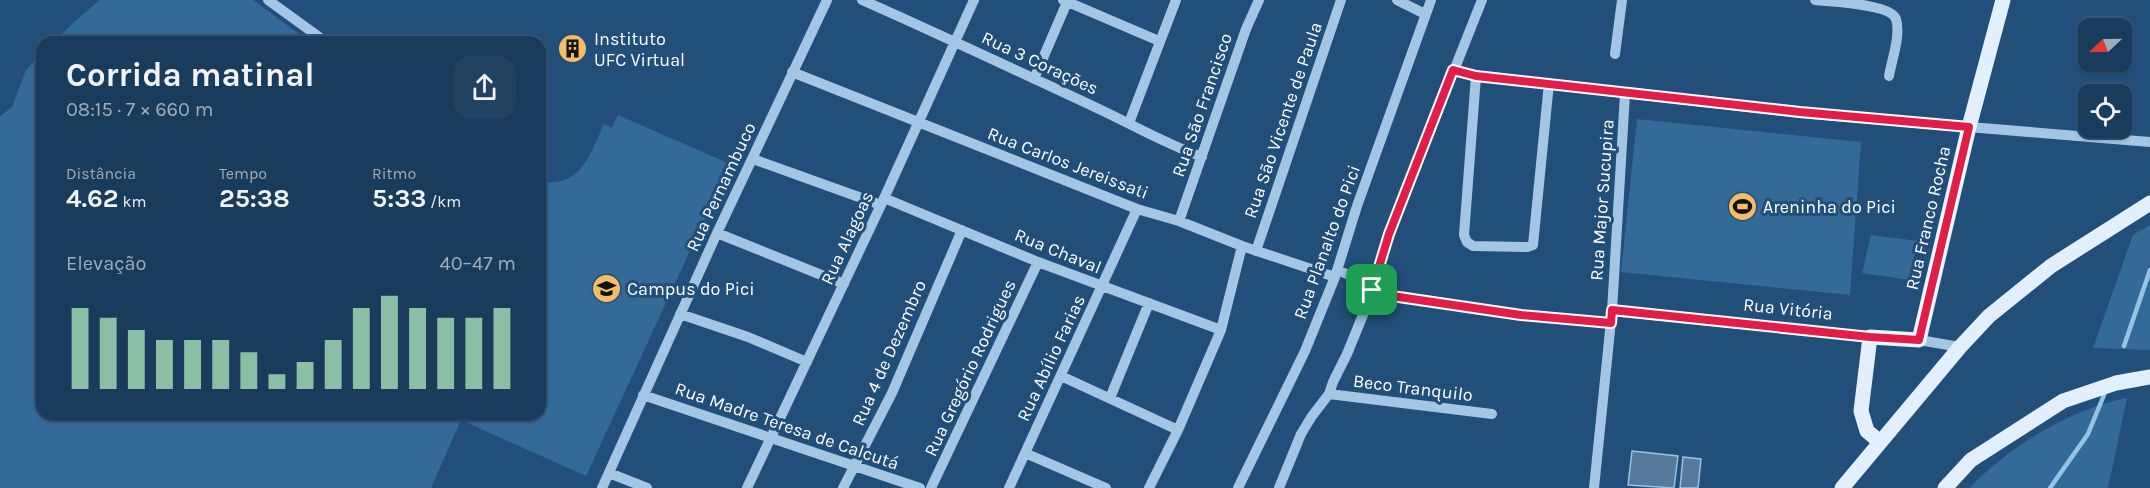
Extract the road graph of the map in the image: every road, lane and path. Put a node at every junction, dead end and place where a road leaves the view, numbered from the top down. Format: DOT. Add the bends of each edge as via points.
graph roads {
  1 [pos="268,0"];
  2 [pos="827,0"];
  3 [pos="862,0"];
  4 [pos="974,0"];
  5 [pos="1176,0"];
  6 [pos="1258,0"];
  7 [pos="1341,0"];
  8 [pos="1396,0"];
  9 [pos="1431,0"];
  10 [pos="1482,0"];
  11 [pos="1622,0"];
  12 [pos="1815,0"];
  13 [pos="2003,0"];
  14 [pos="1066,1"];
  15 [pos="1425,14"];
  16 [pos="318,36"];
  17 [pos="956,41"];
  18 [pos="1159,41"];
  19 [pos="1615,54"];
  20 [pos="1453,70"];
  21 [pos="792,72"];
  22 [pos="1889,75"];
  23 [pos="1476,76"];
  24 [pos="1034,79"];
  25 [pos="1548,84"];
  26 [pos="1625,94"];
  27 [pos="919,122"];
  28 [pos="1129,123"];
  29 [pos="1969,127"];
  30 [pos="2150,142"];
  31 [pos="1202,157"];
  32 [pos="753,159"];
  33 [pos="882,202"];
  34 [pos="2150,203"];
  35 [pos="1137,209"];
  36 [pos="1179,221"];
  37 [pos="962,230"];
  38 [pos="717,233"];
  39 [pos="1242,246"];
  40 [pos="1256,251"];
  41 [pos="1038,262"];
  42 [pos="1336,274"];
  43 [pos="844,284"];
  44 [pos="1102,286"];
  45 [pos="1372,290"];
  46 [pos="1149,303"];
  47 [pos="1612,310"];
  48 [pos="680,314"];
  49 [pos="1611,323"];
  50 [pos="1221,330"];
  51 [pos="1870,337"];
  52 [pos="1919,340"];
  53 [pos="1960,347"];
  54 [pos="807,362"];
  55 [pos="1061,376"];
  56 [pos="2150,377"];
  57 [pos="1329,394"];
  58 [pos="643,395"];
  59 [pos="1110,398"];
  60 [pos="1492,414"];
  61 [pos="1178,430"];
  62 [pos="771,438"];
  63 [pos="1880,442"];
  64 [pos="1025,453"];
  65 [pos="854,466"];
  66 [pos="609,474"];
  67 [pos="602,488"];
  68 [pos="648,488"];
  69 [pos="747,488"];
  70 [pos="843,488"];
  71 [pos="920,488"];
  72 [pos="931,488"];
  73 [pos="1009,488"];
  74 [pos="1106,488"];
  75 [pos="1149,488"];
  76 [pos="1238,488"];
  77 [pos="1279,488"];
  78 [pos="1594,488"];
  79 [pos="1842,488"];
  80 [pos="1945,488"];
  1 -- 16 [label="street"];
  2 -- 21 [label="street, Rua Pernambuco"];
  3 -- 17 [label="street, Rua 3 Corações"];
  4 -- 17 [label="street, Rua Alagoas"];
  5 -- 18 [label="street"];
  6 -- 31 [label="street, Rua São Francisco"];
  7 -- 40 [label="street, Rua São Vicente de Paula"];
  8 -- 15 [label="street"];
  9 -- 15 [label="street, Rua Planalto do Pici"];
  10 -- 20 [label="street"];
  11 -- 19 [label="street"];
  12 -- 22 [label="street" via="1891,12 1896,33"];
  13 -- 29 [label="main road, Rua Franco Rocha"];
  14 -- 18 [label="street"];
  14 -- 24 [label="street"];
  15 -- 42 [label="street, Rua Planalto do Pici"];
  17 -- 24 [label="street, Rua 3 Corações"];
  17 -- 27 [label="street, Rua Alagoas"];
  18 -- 28 [label="street"];
  20 -- 23 [label="street"];
  20 -- 45 [label="street" via="1389,234"];
  21 -- 27 [label="street, Rua Carlos Jereissati"];
  21 -- 32 [label="street, Rua Pernambuco"];
  23 -- 25 [label="street"];
  23 -- 25 [label="street" via="1464,235 1473,246 1533,245"];
  24 -- 28 [label="street, Rua 3 Corações"];
  25 -- 26 [label="street"];
  26 -- 29 [label="street"];
  26 -- 47 [label="street, Rua Major Sucupira"];
  27 -- 33 [label="street, Rua Alagoas"];
  27 -- 35 [label="street, Rua Carlos Jereissati"];
  28 -- 31 [label="street, Rua 3 Corações"];
  29 -- 30 [label="street"];
  29 -- 52 [label="main road, Rua Franco Rocha"];
  31 -- 36 [label="street, Rua São Francisco"];
  32 -- 33 [label="street, Rua Chaval"];
  32 -- 38 [label="street, Rua Pernambuco"];
  33 -- 37 [label="street, Rua Chaval"];
  33 -- 43 [label="street, Rua Alagoas"];
  34 -- 53 [label="main road" via="2051,266 1989,316"];
  35 -- 36 [label="street, Rua Carlos Jereissati"];
  35 -- 44 [label="street, Rua Abílio Farias"];
  36 -- 39 [label="street, Rua Carlos Jereissati"];
  37 -- 41 [label="street, Rua Chaval"];
  37 -- 65 [label="street, Rua 4 de Dezembro" via="892,393"];
  38 -- 43 [label="street"];
  38 -- 48 [label="street, Rua Pernambuco"];
  39 -- 40 [label="street, Rua Carlos Jereissati"];
  39 -- 50 [label="street"];
  40 -- 42 [label="street, Rua Carlos Jereissati"];
  41 -- 44 [label="street, Rua Chaval"];
  41 -- 72 [label="street, Rua Gregório Rodrigues"];
  42 -- 45 [label="street" via="1354,277"];
  42 -- 76 [label="street, Rua Planalto do Pici" via="1305,351"];
  43 -- 54 [label="street, Rua Alagoas"];
  44 -- 46 [label="street, Rua Chaval"];
  44 -- 55 [label="street, Rua Abílio Farias"];
  45 -- 49 [label="street" via="1521,315"];
  45 -- 57 [label="street"];
  46 -- 50 [label="street, Rua Chaval"];
  46 -- 59 [label="street"];
  47 -- 49 [label="street, Rua Major Sucupira"];
  47 -- 51 [label="street, Rua Vitória"];
  48 -- 54 [label="street"];
  48 -- 58 [label="street, Rua Pernambuco"];
  49 -- 78 [label="street, Rua Major Sucupira"];
  50 -- 61 [label="street"];
  51 -- 52 [label="main road, Rua Vitória"];
  51 -- 63 [label="main road" via="1861,411 1867,431"];
  52 -- 53 [label="street, Rua Vitória"];
  53 -- 63 [label="main road"];
  54 -- 62 [label="street, Rua Alagoas"];
  55 -- 59 [label="street"];
  55 -- 64 [label="street, Rua Abílio Farias"];
  56 -- 80 [label="main road" via="2116,383 2063,401 1971,460"];
  57 -- 60 [label="street, Beco Tranquilo"];
  57 -- 77 [label="street" via="1301,434"];
  58 -- 62 [label="street, Rua Madre Teresa de Calcutá"];
  58 -- 66 [label="street, Rua Pernambuco"];
  59 -- 61 [label="street"];
  61 -- 75 [label="street"];
  62 -- 65 [label="street, Rua Madre Teresa de Calcutá"];
  62 -- 69 [label="street, Rua Alagoas"];
  63 -- 79 [label="main road"];
  64 -- 73 [label="street, Rua Abílio Farias"];
  64 -- 74 [label="street"];
  65 -- 70 [label="street, Rua 4 de Dezembro"];
  65 -- 71 [label="street, Rua Madre Teresa de Calcutá"];
  66 -- 67 [label="street, Rua Pernambuco"];
  66 -- 68 [label="street"];
}
